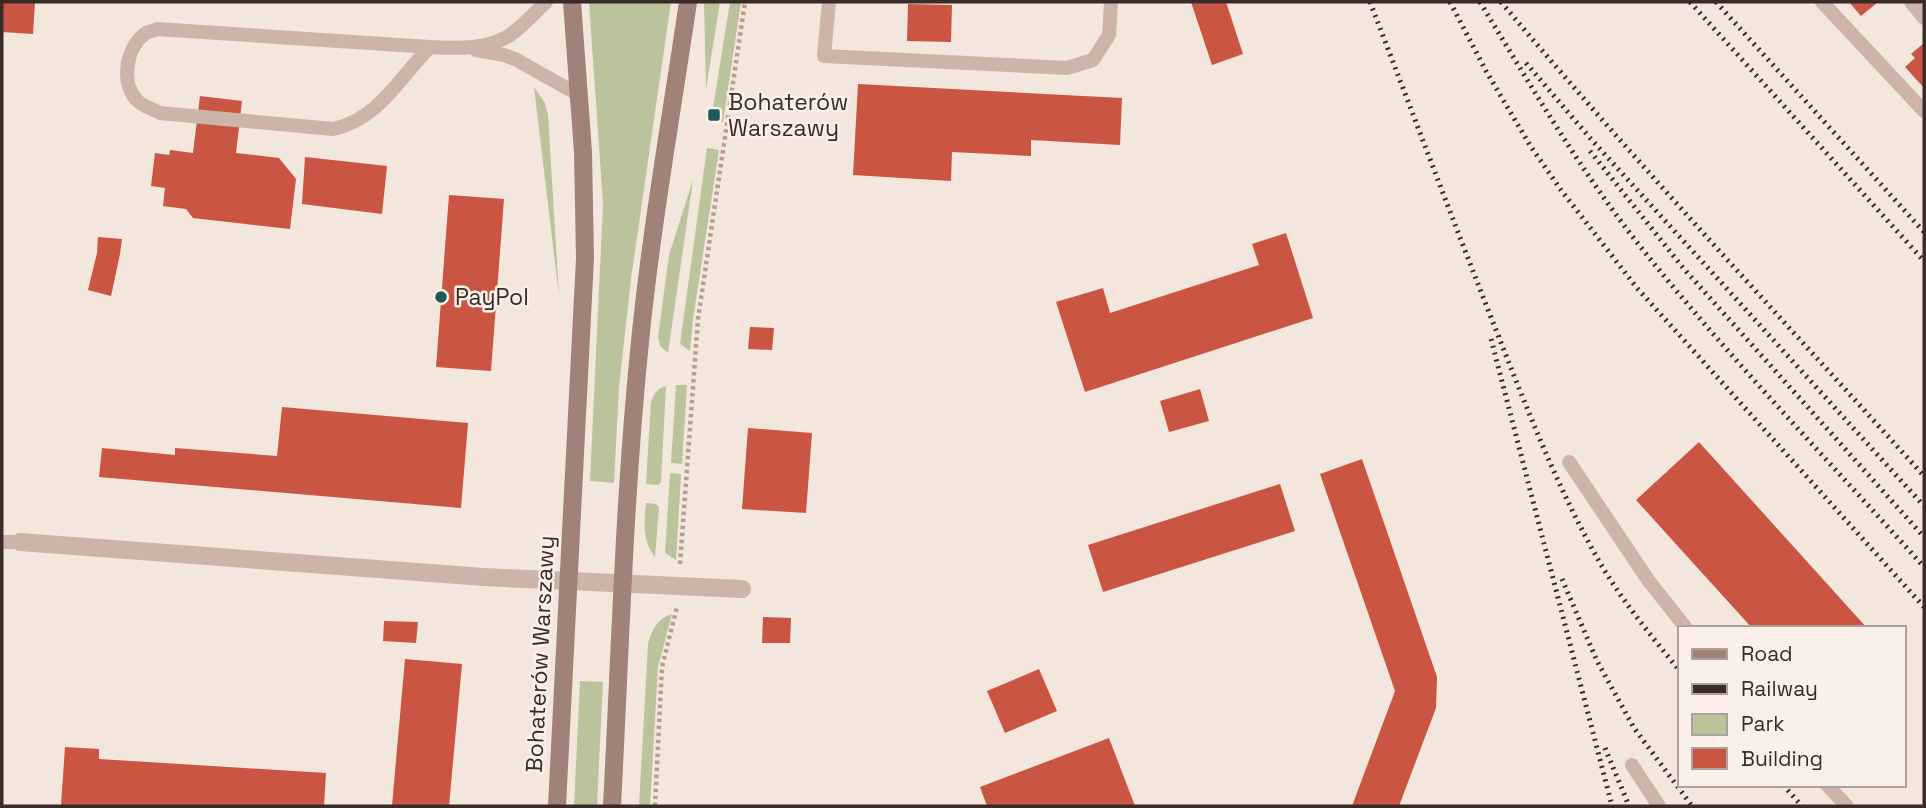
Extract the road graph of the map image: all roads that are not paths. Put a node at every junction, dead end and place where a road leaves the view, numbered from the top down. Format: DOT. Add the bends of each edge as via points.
graph roads {
  1 [pos="546,2"];
  2 [pos="572,2"];
  3 [pos="688,2"];
  4 [pos="829,2"];
  5 [pos="1111,2"];
  6 [pos="1822,2"];
  7 [pos="1911,2"];
  8 [pos="1924,18"];
  9 [pos="429,47"];
  10 [pos="464,48"];
  11 [pos="579,94"];
  12 [pos="1924,111"];
  13 [pos="1569,462"];
  14 [pos="2,542"];
  15 [pos="20,542"];
  16 [pos="568,581"];
  17 [pos="624,584"];
  18 [pos="742,589"];
  19 [pos="1684,626"];
  20 [pos="1632,765"];
  21 [pos="1829,787"];
  22 [pos="557,806"];
  23 [pos="612,806"];
  24 [pos="1659,806"];
  25 [pos="1847,806"];
  1 -- 10 [label="lane" via="506,37"];
  2 -- 11 [label="street, Bohaterów Warszawy"];
  3 -- 17 [label="street" via="639,349"];
  4 -- 5 [label="lane" via="824,56 1068,68 1093,60 1109,35"];
  6 -- 12 [label="lane"];
  7 -- 8 [label="lane"];
  9 -- 9 [label="lane" via="156,29 138,43 126,73 136,99 160,113 333,129 377,106"];
  9 -- 10 [label="lane"];
  10 -- 11 [label="lane" via="515,59"];
  11 -- 16 [label="street, Bohaterów Warszawy" via="585,258"];
  13 -- 19 [label="lane"];
  14 -- 15 [label="lane"];
  15 -- 16 [label="street"];
  16 -- 17 [label="street"];
  16 -- 22 [label="street, Bohaterów Warszawy"];
  17 -- 18 [label="street"];
  17 -- 23 [label="street"];
  20 -- 24 [label="lane"];
  21 -- 25 [label="lane"];
}
